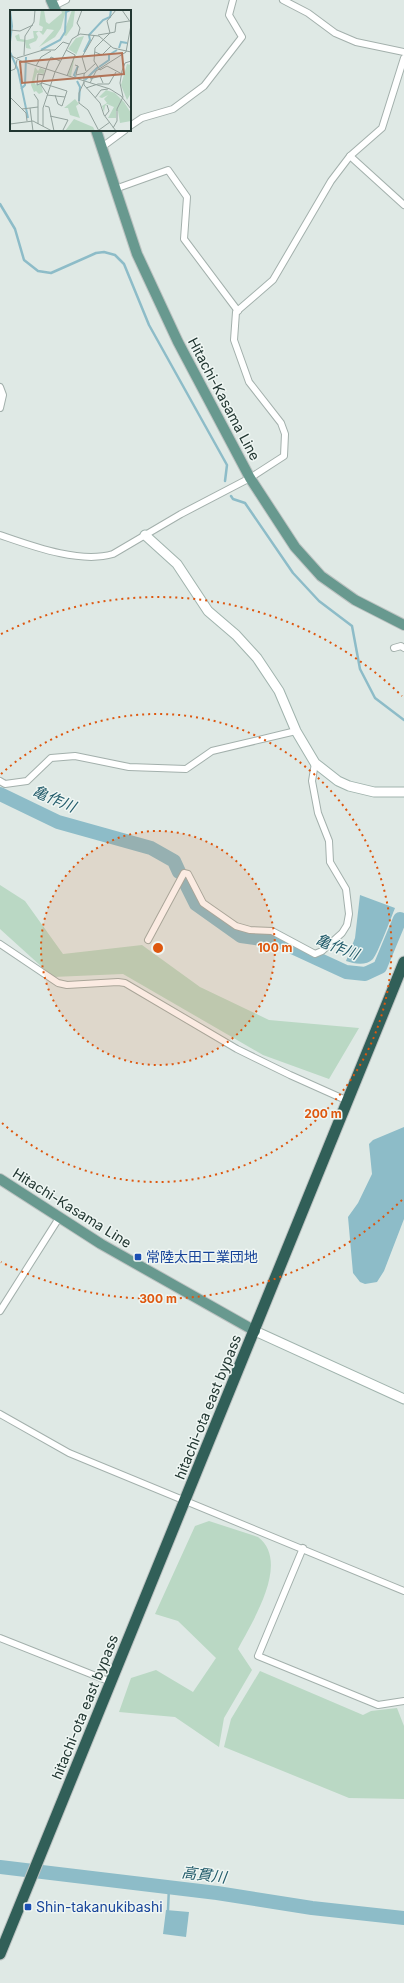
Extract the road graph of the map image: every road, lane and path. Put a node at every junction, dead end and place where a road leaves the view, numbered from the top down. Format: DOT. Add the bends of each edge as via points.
graph roads {
  1 [pos="66,0"];
  2 [pos="233,0"];
  3 [pos="283,0"];
  4 [pos="54,6"];
  5 [pos="404,52"];
  6 [pos="404,58"];
  7 [pos="131,125"];
  8 [pos="96,131"];
  9 [pos="124,131"];
  10 [pos="102,147"];
  11 [pos="350,156"];
  12 [pos="115,188"];
  13 [pos="404,205"];
  14 [pos="238,311"];
  15 [pos="0,388"];
  16 [pos="0,408"];
  17 [pos="250,478"];
  18 [pos="0,535"];
  19 [pos="145,535"];
  20 [pos="404,625"];
  21 [pos="394,648"];
  22 [pos="404,648"];
  23 [pos="296,731"];
  24 [pos="315,763"];
  25 [pos="0,781"];
  26 [pos="404,792"];
  27 [pos="148,940"];
  28 [pos="0,944"];
  29 [pos="404,962"];
  30 [pos="348,1101"];
  31 [pos="0,1179"];
  32 [pos="58,1218"];
  33 [pos="0,1311"];
  34 [pos="255,1331"];
  35 [pos="404,1399"];
  36 [pos="0,1414"];
  37 [pos="186,1500"];
  38 [pos="302,1548"];
  39 [pos="404,1591"];
  40 [pos="0,1638"];
  41 [pos="111,1682"];
  42 [pos="404,1701"];
  43 [pos="0,1954"];
  1 -- 4 [label="street"];
  2 -- 7 [label="street" via="229,15 242,37 204,86 173,109 142,118"];
  3 -- 5 [label="street" via="308,12 335,33 356,42"];
  6 -- 11 [label="street" via="382,128"];
  8 -- 10 [label="main road, Hitachi-Kasama Line"];
  9 -- 10 [label="street"];
  10 -- 12 [label="main road, Hitachi-Kasama Line"];
  11 -- 13 [label="street"];
  11 -- 14 [label="street" via="327,188 273,280"];
  12 -- 14 [label="street" via="168,170 187,197 184,239"];
  12 -- 17 [label="main road, Hitachi-Kasama Line" via="136,254 178,342"];
  14 -- 17 [label="street" via="234,340 248,382 281,423 285,434 284,456"];
  15 -- 16 [label="street" via="3,395"];
  17 -- 19 [label="street"];
  17 -- 20 [label="main road, Hitachi-Kasama Line" via="295,547 320,576 355,600"];
  18 -- 19 [label="street" via="80,557 93,558 113,554"];
  19 -- 23 [label="street" via="177,564 208,611 257,658 279,691"];
  21 -- 22 [label="street"];
  23 -- 24 [label="street"];
  23 -- 25 [label="street" via="212,751 186,769 129,766 75,756 51,758 27,781 5,784"];
  24 -- 26 [label="street" via="329,775 349,786 374,792"];
  24 -- 27 [label="street" via="312,781 314,798 329,841 330,862 345,884 347,894 349,919 342,933 315,954 272,932 236,926 203,903 188,874 184,873"];
  28 -- 30 [label="street" via="58,982 68,985 124,983 236,1049"];
  29 -- 30 [label="highway, hitachi-ota east bypass"];
  30 -- 34 [label="highway, hitachi-ota east bypass"];
  31 -- 32 [label="main road, Hitachi-Kasama Line"];
  32 -- 33 [label="street"];
  32 -- 34 [label="main road, Hitachi-Kasama Line"];
  34 -- 35 [label="street"];
  34 -- 37 [label="highway, hitachi-ota east bypass"];
  36 -- 37 [label="street" via="69,1453"];
  37 -- 38 [label="street"];
  37 -- 41 [label="highway, hitachi-ota east bypass"];
  38 -- 39 [label="street"];
  38 -- 42 [label="street" via="258,1656 378,1705"];
  40 -- 41 [label="street"];
  41 -- 43 [label="highway, hitachi-ota east bypass"];
}
